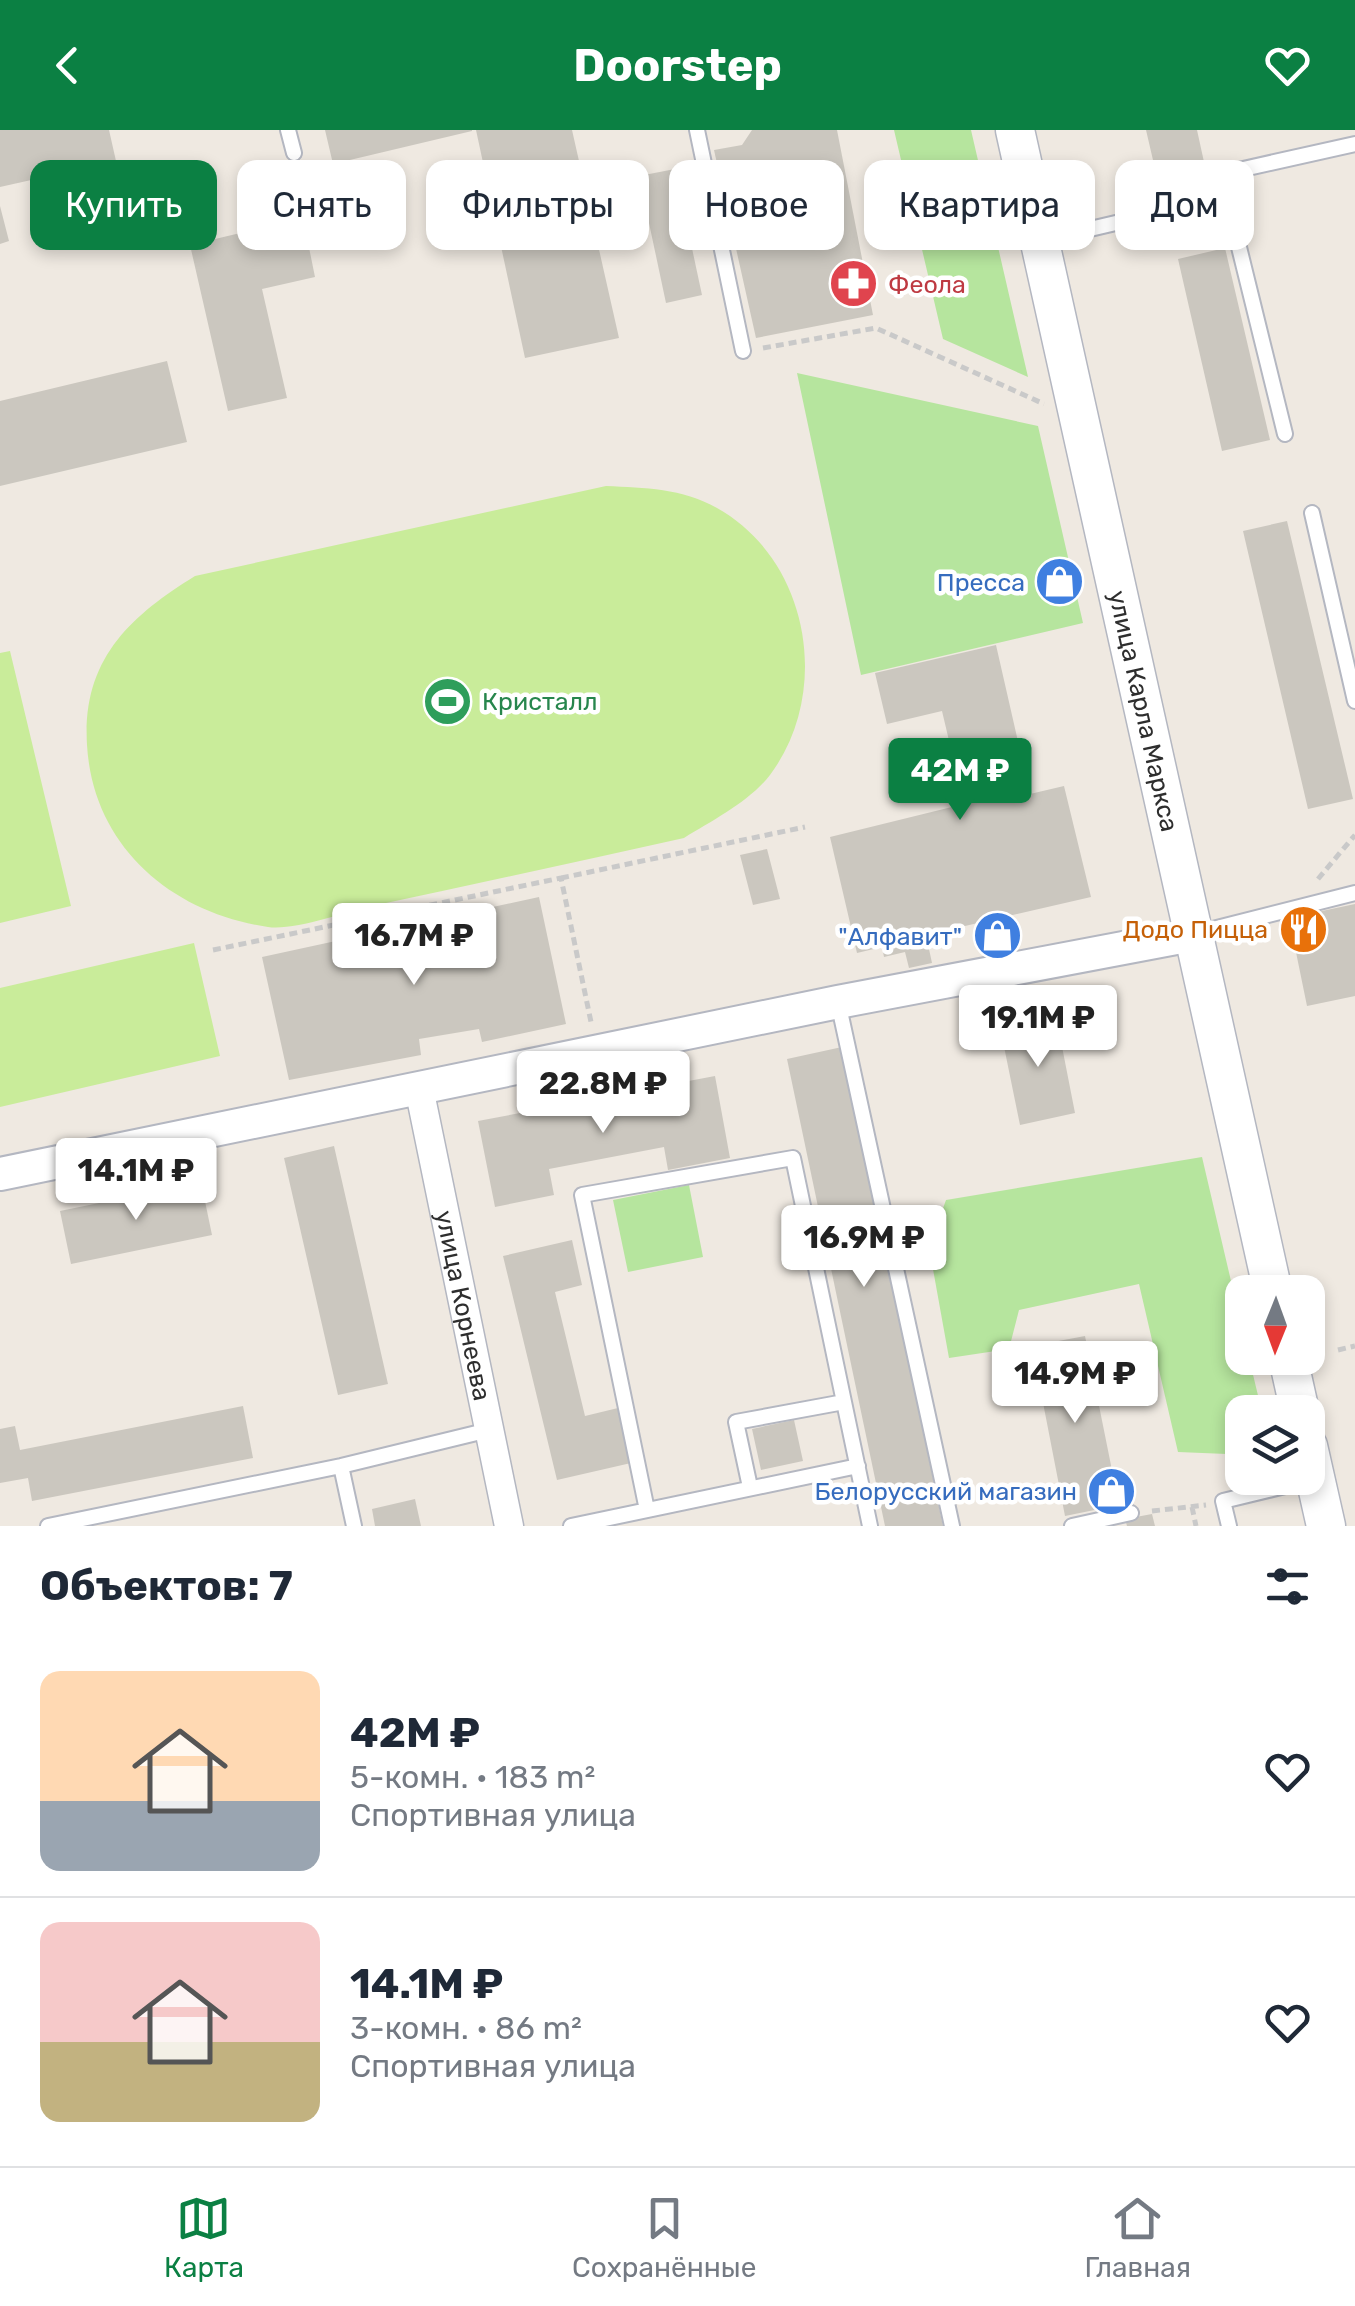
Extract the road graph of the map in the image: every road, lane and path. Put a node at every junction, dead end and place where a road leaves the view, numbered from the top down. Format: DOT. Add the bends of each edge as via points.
graph roads {
  1 [pos="288,130"];
  2 [pos="697,130"];
  3 [pos="1014,130"];
  4 [pos="1355,144"];
  5 [pos="294,153"];
  6 [pos="1020,160"];
  7 [pos="1254,167"];
  8 [pos="1040,250"];
  9 [pos="1240,250"];
  10 [pos="744,352"];
  11 [pos="1046,406"];
  12 [pos="1285,434"];
  13 [pos="1312,513"];
  14 [pos="1355,701"];
  15 [pos="805,827"];
  16 [pos="1355,834"];
  17 [pos="562,878"];
  18 [pos="1355,893"];
  19 [pos="1294,909"];
  20 [pos="1192,935"];
  21 [pos="213,950"];
  22 [pos="838,1002"];
  23 [pos="595,1034"];
  24 [pos="419,1088"];
  25 [pos="0,1174"];
  26 [pos="1269,1275"];
  27 [pos="1355,1346"];
  28 [pos="1338,1350"];
  29 [pos="844,1402"];
  30 [pos="489,1430"];
  31 [pos="342,1466"];
  32 [pos="858,1466"];
  33 [pos="750,1487"];
  34 [pos="1237,1495"];
  35 [pos="1319,1495"];
  36 [pos="1224,1501"];
  37 [pos="1192,1508"];
  38 [pos="647,1510"];
  39 [pos="1131,1513"];
  40 [pos="48,1526"];
  41 [pos="354,1526"];
  42 [pos="509,1526"];
  43 [pos="571,1526"];
  44 [pos="870,1526"];
  45 [pos="952,1526"];
  46 [pos="1072,1526"];
  47 [pos="1196,1526"];
  48 [pos="1229,1526"];
  49 [pos="1326,1526"];
  1 -- 5 [label="lane"];
  2 -- 10 [label="lane"];
  3 -- 6 [label="main road, улица Карла Маркса"];
  4 -- 7 [label="lane"];
  8 -- 20 [label="main road, улица Карла Маркса"];
  9 -- 12 [label="lane"];
  10 -- 11 [label="path" via="876,328"];
  13 -- 14 [label="lane"];
  15 -- 17 [label="path"];
  16 -- 19 [label="path"];
  17 -- 21 [label="path"];
  17 -- 23 [label="path"];
  18 -- 19 [label="lane"];
  19 -- 20 [label="lane"];
  20 -- 22 [label="street"];
  20 -- 26 [label="main road, улица Карла Маркса"];
  22 -- 24 [label="street"];
  22 -- 45 [label="lane"];
  24 -- 25 [label="street"];
  24 -- 30 [label="street, улица Корнеева"];
  27 -- 28 [label="path"];
  29 -- 32 [label="lane"];
  29 -- 33 [label="lane" via="736,1422"];
  29 -- 38 [label="lane" via="793,1158 582,1195"];
  30 -- 31 [label="lane"];
  30 -- 42 [label="street, улица Корнеева"];
  31 -- 40 [label="lane"];
  31 -- 41 [label="lane"];
  32 -- 33 [label="lane"];
  32 -- 44 [label="lane"];
  33 -- 38 [label="lane"];
  34 -- 36 [label="lane"];
  35 -- 49 [label="main road"];
  36 -- 37 [label="path"];
  36 -- 48 [label="lane"];
  37 -- 39 [label="path"];
  37 -- 47 [label="path"];
  38 -- 43 [label="lane"];
  39 -- 46 [label="lane"];
}
